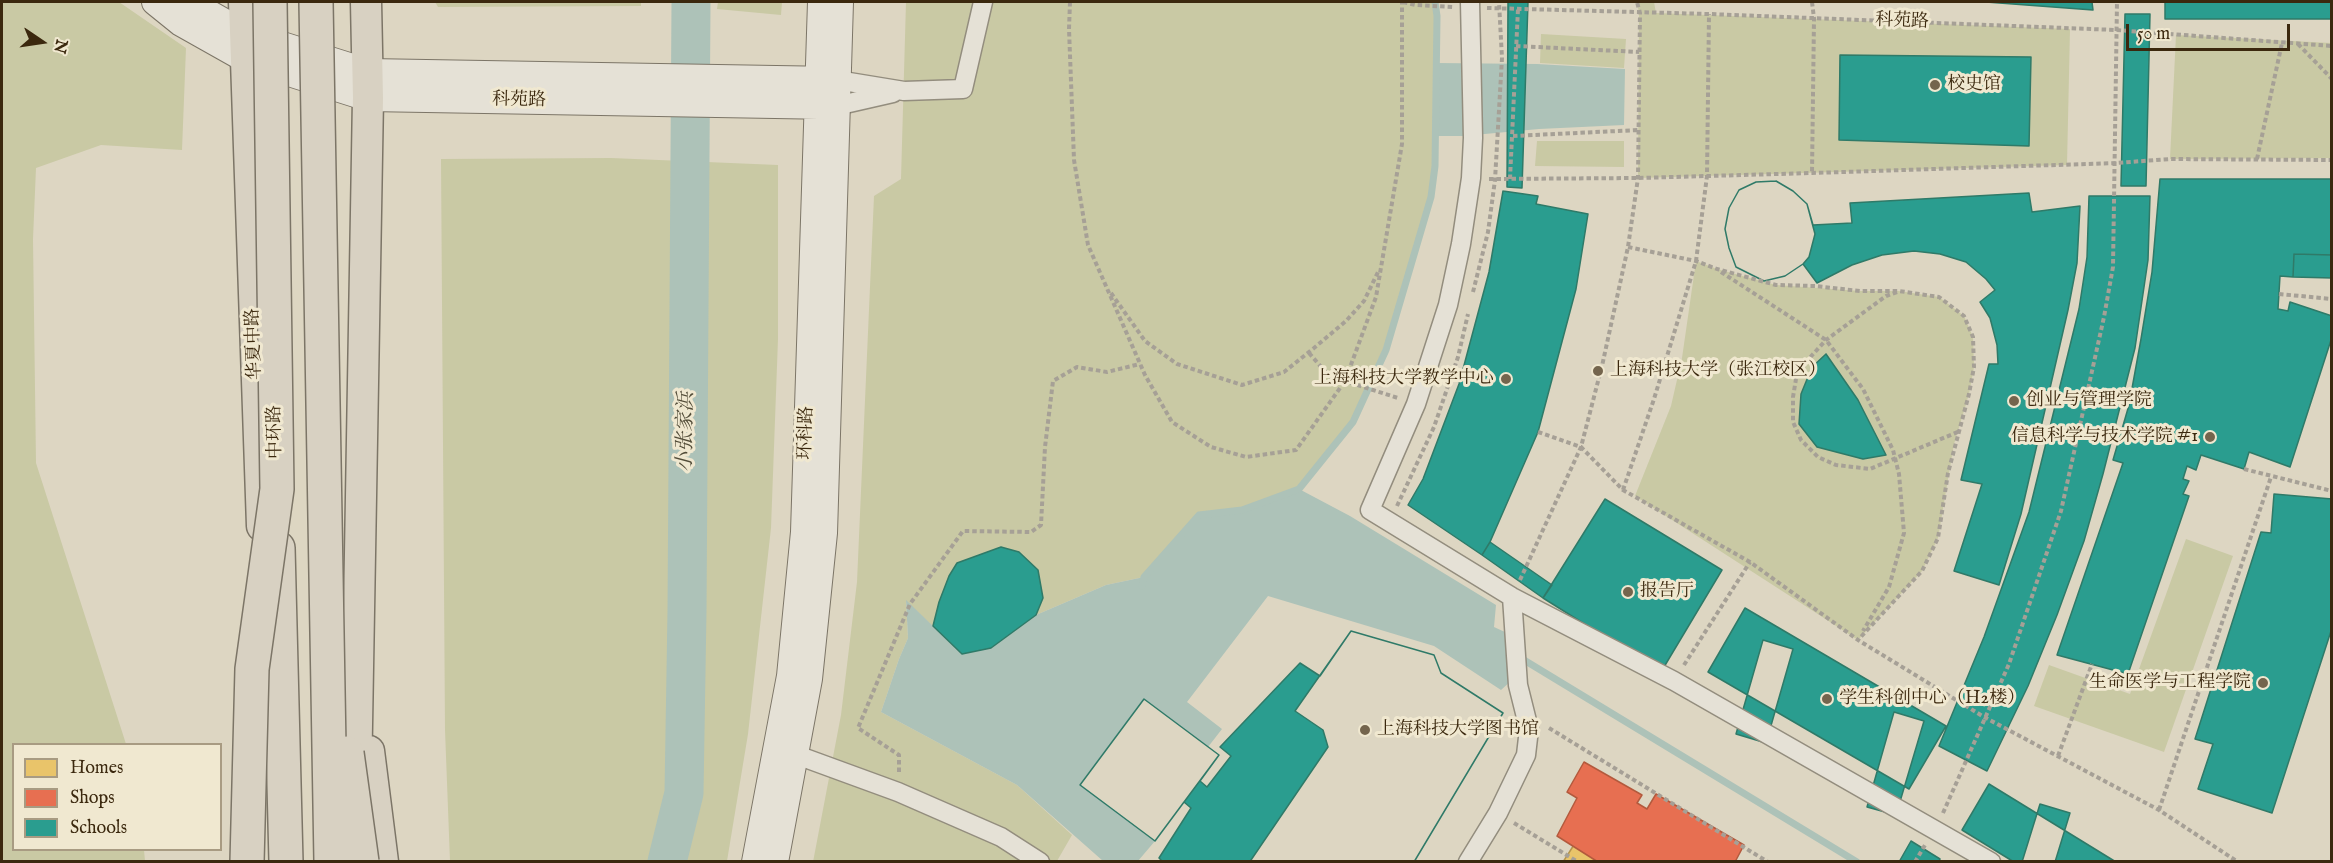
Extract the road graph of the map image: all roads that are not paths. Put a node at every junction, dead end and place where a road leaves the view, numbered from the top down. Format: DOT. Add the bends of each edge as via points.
graph roads {
  1 [pos="155,2"];
  2 [pos="189,2"];
  3 [pos="243,2"];
  4 [pos="270,2"];
  5 [pos="316,2"];
  6 [pos="366,2"];
  7 [pos="821,2"];
  8 [pos="840,2"];
  9 [pos="983,2"];
  10 [pos="1471,5"];
  11 [pos="245,46"];
  12 [pos="827,80"];
  13 [pos="368,85"];
  14 [pos="904,91"];
  15 [pos="826,106"];
  16 [pos="277,489"];
  17 [pos="1512,597"];
  18 [pos="326,598"];
  19 [pos="358,666"];
  20 [pos="269,686"];
  21 [pos="794,754"];
  22 [pos="236,861"];
  23 [pos="247,861"];
  24 [pos="270,861"];
  25 [pos="286,861"];
  26 [pos="331,861"];
  27 [pos="354,861"];
  28 [pos="362,861"];
  29 [pos="383,861"];
  30 [pos="755,861"];
  31 [pos="775,861"];
  32 [pos="1040,861"];
  33 [pos="1468,861"];
  34 [pos="1991,861"];
  1 -- 11 [label="street, 科苑路" via="182,23"];
  2 -- 11 [label="street, 科苑路"];
  3 -- 11 [label="main road, 华夏中路"];
  4 -- 16 [label="highway, 中环路, bridge"];
  5 -- 18 [label="highway, bridge"];
  6 -- 13 [label="main road"];
  7 -- 12 [label="street, 环科路"];
  8 -- 12 [label="street, 环科路"];
  9 -- 14 [label="street" via="963,89"];
  10 -- 17 [label="street" via="1471,178 1448,305 1416,404 1370,510"];
  11 -- 13 [label="street, 科苑路"];
  11 -- 20 [label="main road, 华夏中路"];
  12 -- 13 [label="street, 科苑路" via="626,77"];
  12 -- 14 [label="street"];
  12 -- 15 [label="street, 环科路"];
  13 -- 15 [label="street, 科苑路" via="626,103"];
  13 -- 19 [label="main road"];
  14 -- 15 [label="street, 科苑路"];
  15 -- 21 [label="street, 环科路" via="824,533 809,679"];
  15 -- 30 [label="street, 环科路" via="804,532 790,676"];
  16 -- 23 [label="highway, bridge" via="252,669"];
  16 -- 25 [label="highway, 中环路, bridge"];
  17 -- 33 [label="street" via="1520,692 1529,729 1526,755 1498,813"];
  17 -- 34 [label="street" via="1674,681"];
  18 -- 26 [label="highway, bridge"];
  18 -- 28 [label="highway, bridge"];
  19 -- 27 [label="main road"];
  19 -- 29 [label="main road"];
  20 -- 22 [label="main road, 华夏中路"];
  20 -- 24 [label="main road, 华夏中路"];
  21 -- 31 [label="street, 环科路"];
  21 -- 32 [label="street" via="898,792 1001,837"];
}
